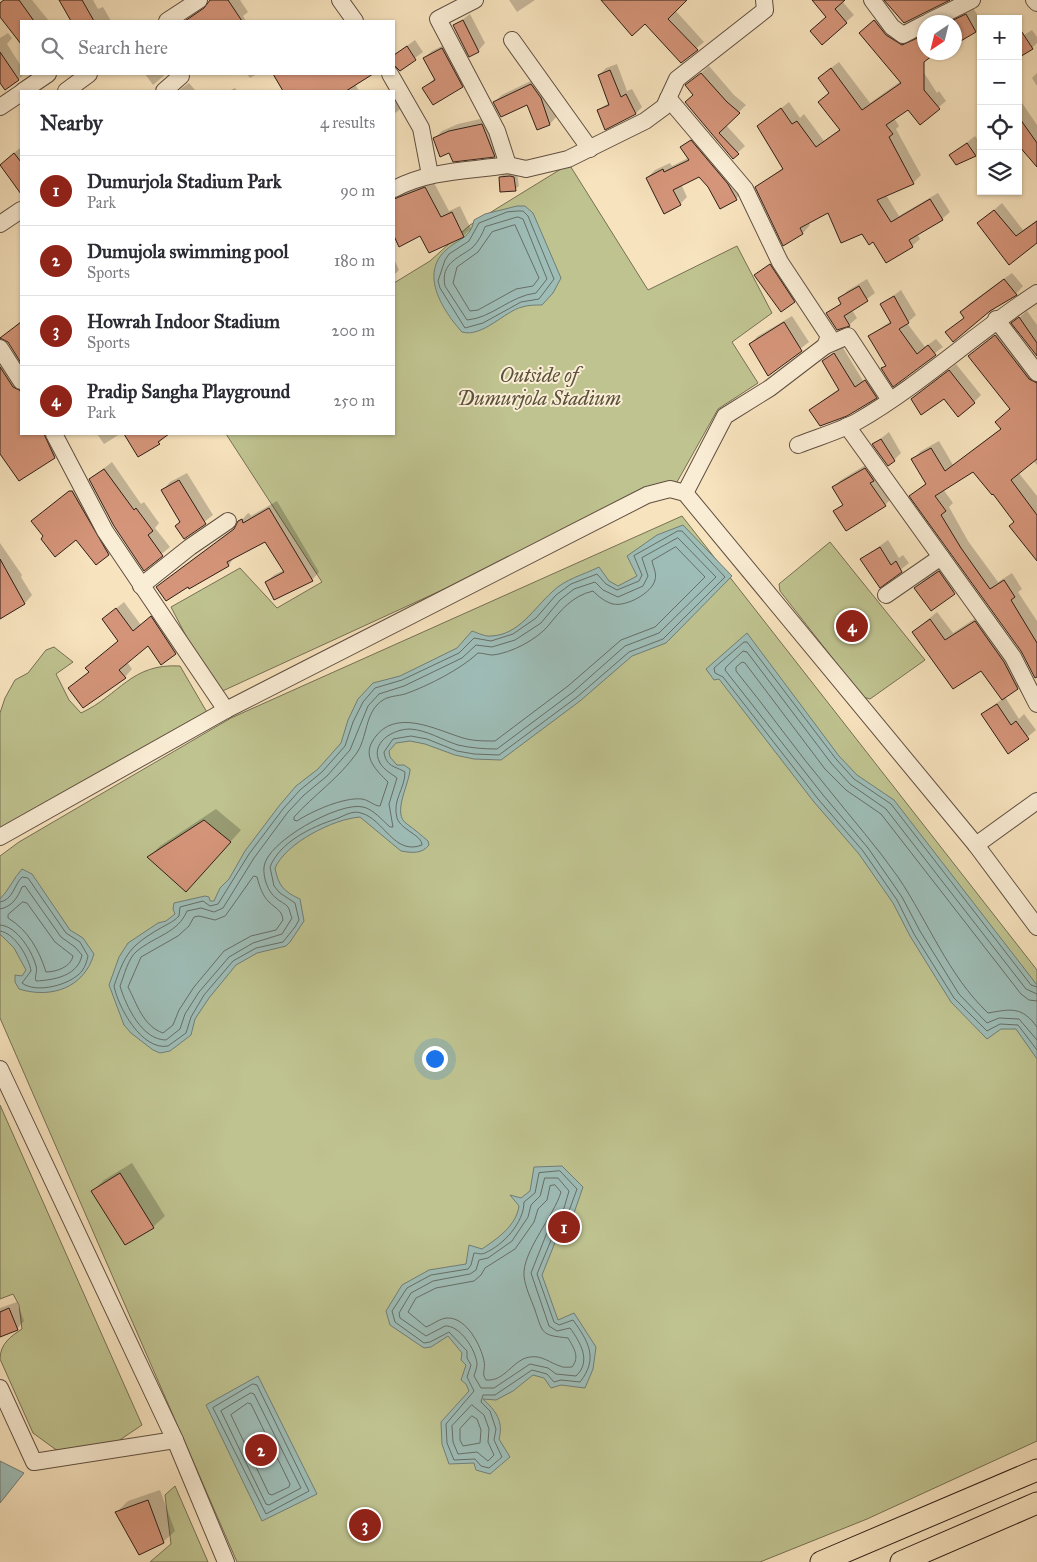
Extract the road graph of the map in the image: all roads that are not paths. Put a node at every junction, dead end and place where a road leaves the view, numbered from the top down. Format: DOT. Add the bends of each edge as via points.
graph roads {
  1 [pos="340,0"];
  2 [pos="474,0"];
  3 [pos="764,0"];
  4 [pos="872,0"];
  5 [pos="972,0"];
  6 [pos="1034,0"];
  7 [pos="196,1"];
  8 [pos="1037,4"];
  9 [pos="942,15"];
  10 [pos="175,19"];
  11 [pos="354,20"];
  12 [pos="917,28"];
  13 [pos="512,40"];
  14 [pos="47,75"];
  15 [pos="88,75"];
  16 [pos="391,75"];
  17 [pos="180,76"];
  18 [pos="25,90"];
  19 [pos="67,90"];
  20 [pos="165,90"];
  21 [pos="20,93"];
  22 [pos="668,98"];
  23 [pos="0,108"];
  24 [pos="590,149"];
  25 [pos="508,165"];
  26 [pos="430,175"];
  27 [pos="395,188"];
  28 [pos="20,211"];
  29 [pos="0,224"];
  30 [pos="1037,293"];
  31 [pos="996,320"];
  32 [pos="824,346"];
  33 [pos="10,353"];
  34 [pos="1037,373"];
  35 [pos="20,378"];
  36 [pos="890,400"];
  37 [pos="847,426"];
  38 [pos="61,437"];
  39 [pos="798,445"];
  40 [pos="685,493"];
  41 [pos="228,521"];
  42 [pos="941,557"];
  43 [pos="142,586"];
  44 [pos="886,595"];
  45 [pos="1037,704"];
  46 [pos="226,710"];
  47 [pos="1037,801"];
  48 [pos="0,837"];
  49 [pos="976,845"];
  50 [pos="1037,927"];
  51 [pos="0,1069"];
  52 [pos="0,1388"];
  53 [pos="175,1440"];
  54 [pos="1037,1470"];
  55 [pos="1037,1503"];
  56 [pos="226,1562"];
  57 [pos="821,1562"];
  58 [pos="901,1562"];
  1 -- 11 [label="street"];
  2 -- 25 [label="street" via="438,19 497,131"];
  3 -- 22 [label="street" via="765,10 677,79"];
  4 -- 12 [label="street" via="892,27 903,35"];
  5 -- 9 [label="street"];
  6 -- 8 [label="street"];
  7 -- 10 [label="street"];
  13 -- 24 [label="street"];
  14 -- 18 [label="street"];
  15 -- 19 [label="street"];
  16 -- 26 [label="street" via="421,128"];
  17 -- 20 [label="street"];
  21 -- 23 [label="street"];
  22 -- 24 [label="street" via="664,107 645,121"];
  22 -- 32 [label="street" via="745,189 780,262 829,336"];
  24 -- 25 [label="street" via="568,159 526,169"];
  25 -- 26 [label="street"];
  26 -- 27 [label="street"];
  28 -- 29 [label="street"];
  30 -- 31 [label="street"];
  31 -- 34 [label="street"];
  31 -- 36 [label="street"];
  32 -- 36 [label="street" via="848,336"];
  32 -- 40 [label="street" via="770,388 725,416"];
  33 -- 35 [label="street"];
  36 -- 37 [label="street"];
  37 -- 39 [label="street"];
  37 -- 42 [label="street"];
  38 -- 43 [label="street" via="105,531"];
  40 -- 46 [label="street" via="670,489 647,496"];
  40 -- 49 [label="street"];
  41 -- 43 [label="street"];
  42 -- 44 [label="street"];
  42 -- 45 [label="street" via="1013,657"];
  43 -- 46 [label="street"];
  46 -- 48 [label="street"];
  47 -- 49 [label="street"];
  49 -- 50 [label="street"];
  51 -- 53 [label="street"];
  52 -- 53 [label="street" via="34,1462"];
  53 -- 56 [label="street"];
  54 -- 57 [label="main road"];
  55 -- 58 [label="main road"];
}
